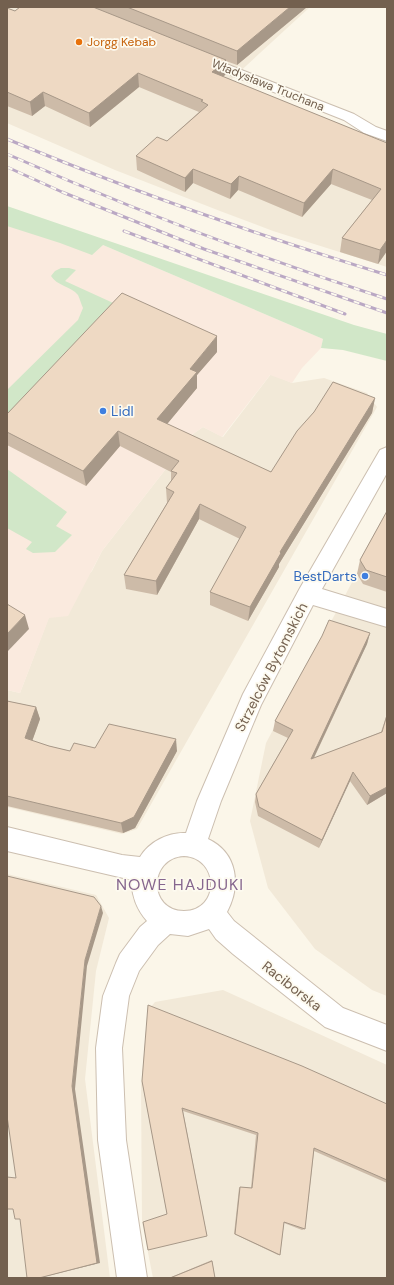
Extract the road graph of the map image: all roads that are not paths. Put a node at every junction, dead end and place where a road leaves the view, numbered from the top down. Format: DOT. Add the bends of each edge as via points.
graph roads {
  1 [pos="186,52"];
  2 [pos="349,117"];
  3 [pos="387,122"];
  4 [pos="387,136"];
  5 [pos="387,455"];
  6 [pos="308,594"];
  7 [pos="387,618"];
  8 [pos="7,840"];
  9 [pos="194,845"];
  10 [pos="146,870"];
  11 [pos="212,913"];
  12 [pos="166,920"];
  13 [pos="387,1038"];
  14 [pos="132,1278"];
  1 -- 2 [label="street, Władysława Truchana"];
  2 -- 3 [label="street, Władysława Truchana"];
  2 -- 4 [label="street, Władysława Truchana" via="370,130"];
  5 -- 6 [label="street, Strzelców Bytomskich"];
  6 -- 7 [label="street"];
  6 -- 9 [label="street, Strzelców Bytomskich" via="251,701 209,801"];
  8 -- 10 [label="street" via="122,867"];
  9 -- 10 [label="street" via="180,844 165,848 153,858"];
  9 -- 11 [label="street" via="207,851 217,861 223,874 224,888 220,902"];
  10 -- 12 [label="street" via="144,890 151,907"];
  11 -- 12 [label="street" via="197,921 182,924"];
  11 -- 13 [label="street, Raciborska" via="225,930 242,945 334,1018"];
  12 -- 14 [label="street" via="149,936 129,963 116,996 109,1048 112,1140"];
}
